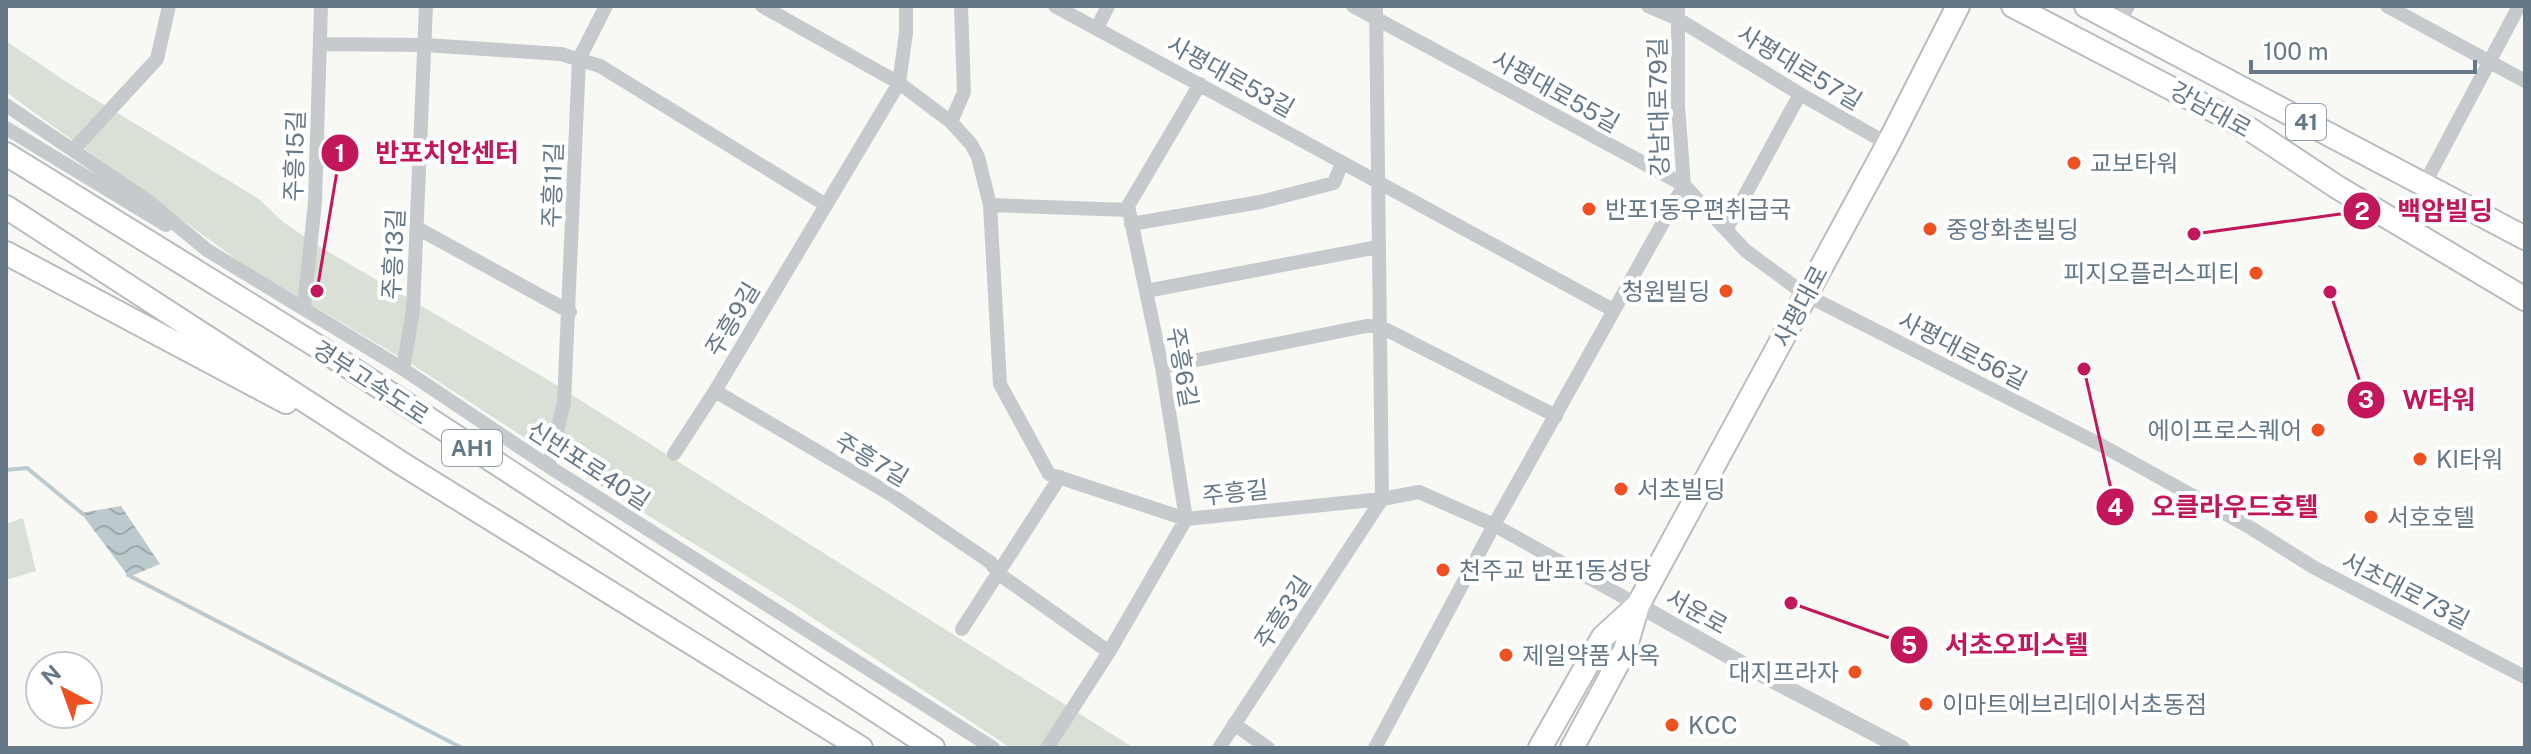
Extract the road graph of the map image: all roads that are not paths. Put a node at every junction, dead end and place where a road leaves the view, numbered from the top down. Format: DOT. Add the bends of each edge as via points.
graph roads {
  1 [pos="169,6"];
  2 [pos="321,6"];
  3 [pos="426,6"];
  4 [pos="606,6"];
  5 [pos="762,6"];
  6 [pos="906,6"];
  7 [pos="961,6"];
  8 [pos="1055,6"];
  9 [pos="1108,6"];
  10 [pos="1353,6"];
  11 [pos="1648,6"];
  12 [pos="1958,6"];
  13 [pos="2013,6"];
  14 [pos="2086,6"];
  15 [pos="2387,6"];
  16 [pos="2519,6"];
  17 [pos="1376,12"];
  18 [pos="1678,13"];
  19 [pos="2123,15"];
  20 [pos="1097,28"];
  21 [pos="320,44"];
  22 [pos="425,45"];
  23 [pos="579,59"];
  24 [pos="2489,62"];
  25 [pos="2525,81"];
  26 [pos="899,83"];
  27 [pos="1200,84"];
  28 [pos="1800,94"];
  29 [pos="6,105"];
  30 [pos="951,122"];
  31 [pos="6,128"];
  32 [pos="1888,144"];
  33 [pos="73,150"];
  34 [pos="6,154"];
  35 [pos="1342,163"];
  36 [pos="1377,183"];
  37 [pos="2425,183"];
  38 [pos="1684,185"];
  39 [pos="826,205"];
  40 [pos="990,205"];
  41 [pos="6,207"];
  42 [pos="1130,217"];
  43 [pos="417,228"];
  44 [pos="1726,230"];
  45 [pos="2525,238"];
  46 [pos="1378,247"];
  47 [pos="207,250"];
  48 [pos="6,253"];
  49 [pos="1146,291"];
  50 [pos="1806,295"];
  51 [pos="2525,299"];
  52 [pos="304,307"];
  53 [pos="1613,310"];
  54 [pos="570,312"];
  55 [pos="1379,326"];
  56 [pos="1162,367"];
  57 [pos="403,369"];
  58 [pos="715,391"];
  59 [pos="1556,416"];
  60 [pos="2101,445"];
  61 [pos="674,454"];
  62 [pos="404,465"];
  63 [pos="548,466"];
  64 [pos="1060,477"];
  65 [pos="1382,499"];
  66 [pos="1186,519"];
  67 [pos="1494,525"];
  68 [pos="999,574"];
  69 [pos="1638,605"];
  70 [pos="962,629"];
  71 [pos="1109,652"];
  72 [pos="2525,677"];
  73 [pos="1234,724"];
  74 [pos="861,748"];
  75 [pos="933,748"];
  76 [pos="993,748"];
  77 [pos="1047,748"];
  78 [pos="1219,748"];
  79 [pos="1268,748"];
  80 [pos="1375,748"];
  81 [pos="1540,748"];
  82 [pos="1572,748"];
  83 [pos="1902,748"];
  1 -- 33 [label="street" via="157,59"];
  2 -- 21 [label="street, 주흥15길"];
  3 -- 22 [label="street, 주흥13길"];
  4 -- 23 [label="street, 주흥11길"];
  5 -- 26 [label="street"];
  6 -- 26 [label="street"];
  7 -- 30 [label="street" via="964,92"];
  8 -- 20 [label="street, 사평대로53길"];
  9 -- 20 [label="street"];
  10 -- 17 [label="street, 사평대로55길"];
  11 -- 18 [label="street, 사평대로57길"];
  12 -- 32 [label="main road, 사평대로"];
  13 -- 51 [label="main road, 강남대로 / 41" via="2251,130"];
  14 -- 19 [label="main road, 강남대로 / 41"];
  15 -- 24 [label="street"];
  16 -- 24 [label="street"];
  17 -- 36 [label="street"];
  17 -- 38 [label="street, 사평대로55길"];
  18 -- 28 [label="street, 사평대로57길"];
  18 -- 38 [label="street, 강남대로79길"];
  19 -- 37 [label="main road, 강남대로 / 41"];
  20 -- 27 [label="street, 사평대로53길"];
  21 -- 22 [label="street"];
  21 -- 52 [label="street, 주흥15길" via="315,202"];
  22 -- 23 [label="street"];
  22 -- 43 [label="street, 주흥13길"];
  23 -- 39 [label="street" via="600,66"];
  23 -- 54 [label="street, 주흥11길"];
  24 -- 25 [label="street"];
  24 -- 37 [label="street"];
  26 -- 30 [label="street"];
  26 -- 39 [label="street, 주흥9길"];
  27 -- 35 [label="street, 사평대로53길"];
  27 -- 42 [label="street" via="1128,206"];
  28 -- 32 [label="street, 사평대로57길"];
  28 -- 44 [label="street"];
  29 -- 33 [label="street, 신반포로40길"];
  30 -- 40 [label="street" via="978,157"];
  31 -- 47 [label="street"];
  32 -- 50 [label="main road, 사평대로"];
  33 -- 47 [label="street, 신반포로40길"];
  34 -- 75 [label="main road, 경부고속도로 / AH1" via="320,348"];
  35 -- 36 [label="street, 사평대로53길"];
  35 -- 42 [label="street" via="1334,183 1270,199"];
  36 -- 46 [label="street"];
  36 -- 53 [label="street, 사평대로53길"];
  37 -- 45 [label="main road, 강남대로 / 41"];
  38 -- 44 [label="street, 사평대로55길"];
  38 -- 53 [label="street, 강남대로79길"];
  39 -- 58 [label="street, 주흥9길"];
  40 -- 42 [label="street"];
  40 -- 64 [label="street" via="1000,384 1049,474"];
  41 -- 62 [label="main road, 경부고속도로 / AH1"];
  42 -- 49 [label="street, 주흥6길"];
  43 -- 54 [label="street"];
  43 -- 57 [label="street, 주흥13길" via="413,310"];
  44 -- 50 [label="street, 사평대로55길"];
  46 -- 49 [label="street"];
  46 -- 55 [label="street"];
  47 -- 52 [label="street, 신반포로40길"];
  48 -- 62 [label="main road"];
  49 -- 56 [label="street, 주흥6길"];
  50 -- 60 [label="street, 사평대로56길"];
  50 -- 69 [label="main road, 사평대로"];
  52 -- 57 [label="street, 신반포로40길"];
  53 -- 59 [label="street, 강남대로79길"];
  54 -- 63 [label="street, 주흥11길" via="564,403"];
  55 -- 56 [label="street"];
  55 -- 59 [label="street"];
  55 -- 65 [label="street"];
  56 -- 66 [label="street, 주흥6길"];
  57 -- 63 [label="street, 신반포로40길"];
  58 -- 61 [label="street, 주흥9길"];
  58 -- 68 [label="street, 주흥7길" via="890,494 990,562"];
  59 -- 67 [label="street, 강남대로79길"];
  60 -- 72 [label="street, 서초대로73길" via="2313,567"];
  62 -- 74 [label="main road, 경부고속도로 / AH1"];
  63 -- 76 [label="street, 신반포로40길"];
  64 -- 66 [label="street, 주흥길"];
  64 -- 68 [label="street"];
  65 -- 66 [label="street, 주흥길"];
  65 -- 67 [label="street, 주흥길" via="1419,492"];
  65 -- 73 [label="street, 주흥3길"];
  66 -- 71 [label="street"];
  67 -- 69 [label="street, 주흥길"];
  67 -- 80 [label="street, 강남대로79길"];
  68 -- 70 [label="street"];
  68 -- 71 [label="street, 주흥7길"];
  69 -- 81 [label="main road, 사평대로" via="1603,637"];
  69 -- 82 [label="main road, 사평대로" via="1625,650"];
  69 -- 83 [label="street, 서운로"];
  71 -- 77 [label="street"];
  73 -- 78 [label="street, 주흥3길"];
  73 -- 79 [label="street"];
}
